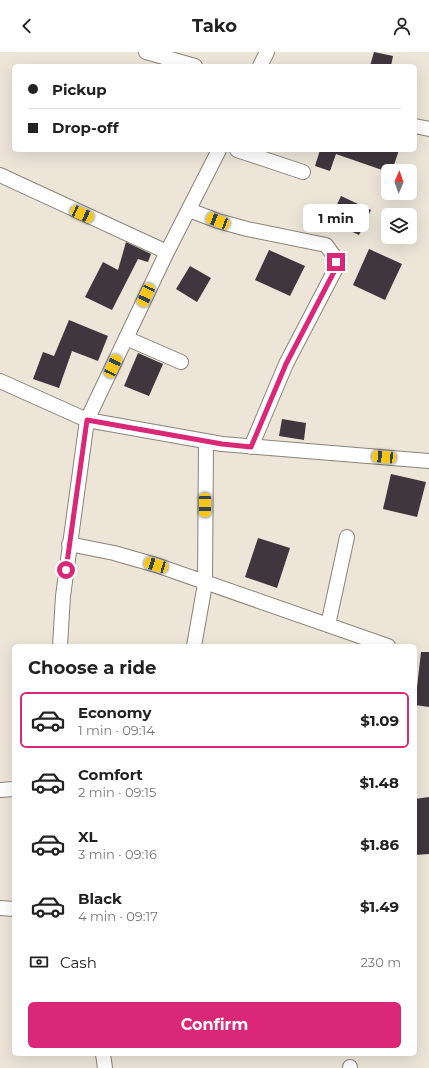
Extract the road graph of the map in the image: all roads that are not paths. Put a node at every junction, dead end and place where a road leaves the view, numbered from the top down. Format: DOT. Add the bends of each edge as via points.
graph roads {
  1 [pos="146,52"];
  2 [pos="267,52"];
  3 [pos="188,64"];
  4 [pos="261,64"];
  5 [pos="417,126"];
  6 [pos="429,129"];
  7 [pos="218,152"];
  8 [pos="243,152"];
  9 [pos="303,172"];
  10 [pos="0,175"];
  11 [pos="189,210"];
  12 [pos="167,252"];
  13 [pos="126,338"];
  14 [pos="181,362"];
  15 [pos="0,381"];
  16 [pos="87,420"];
  17 [pos="206,442"];
  18 [pos="251,447"];
  19 [pos="429,461"];
  20 [pos="347,537"];
  21 [pos="70,544"];
  22 [pos="205,584"];
  23 [pos="328,625"];
  24 [pos="60,644"];
  25 [pos="194,644"];
  26 [pos="382,644"];
  27 [pos="12,789"];
  28 [pos="0,790"];
  29 [pos="0,908"];
  30 [pos="12,909"];
  31 [pos="104,1056"];
  32 [pos="105,1068"];
  1 -- 3 [label="street"];
  2 -- 4 [label="street"];
  5 -- 6 [label="street"];
  7 -- 11 [label="street"];
  8 -- 9 [label="street"];
  10 -- 12 [label="street"];
  11 -- 12 [label="street"];
  11 -- 18 [label="street" via="247,229 326,245 336,262 336,268 286,364"];
  12 -- 13 [label="street"];
  13 -- 14 [label="street"];
  13 -- 16 [label="street"];
  15 -- 16 [label="street"];
  16 -- 17 [label="street"];
  16 -- 21 [label="street"];
  17 -- 18 [label="street"];
  17 -- 22 [label="street"];
  18 -- 19 [label="street"];
  20 -- 23 [label="street"];
  21 -- 22 [label="street" via="128,556"];
  21 -- 24 [label="street"];
  22 -- 23 [label="street"];
  22 -- 25 [label="street"];
  23 -- 26 [label="street"];
  27 -- 28 [label="street"];
  29 -- 30 [label="street"];
  31 -- 32 [label="street"];
}
